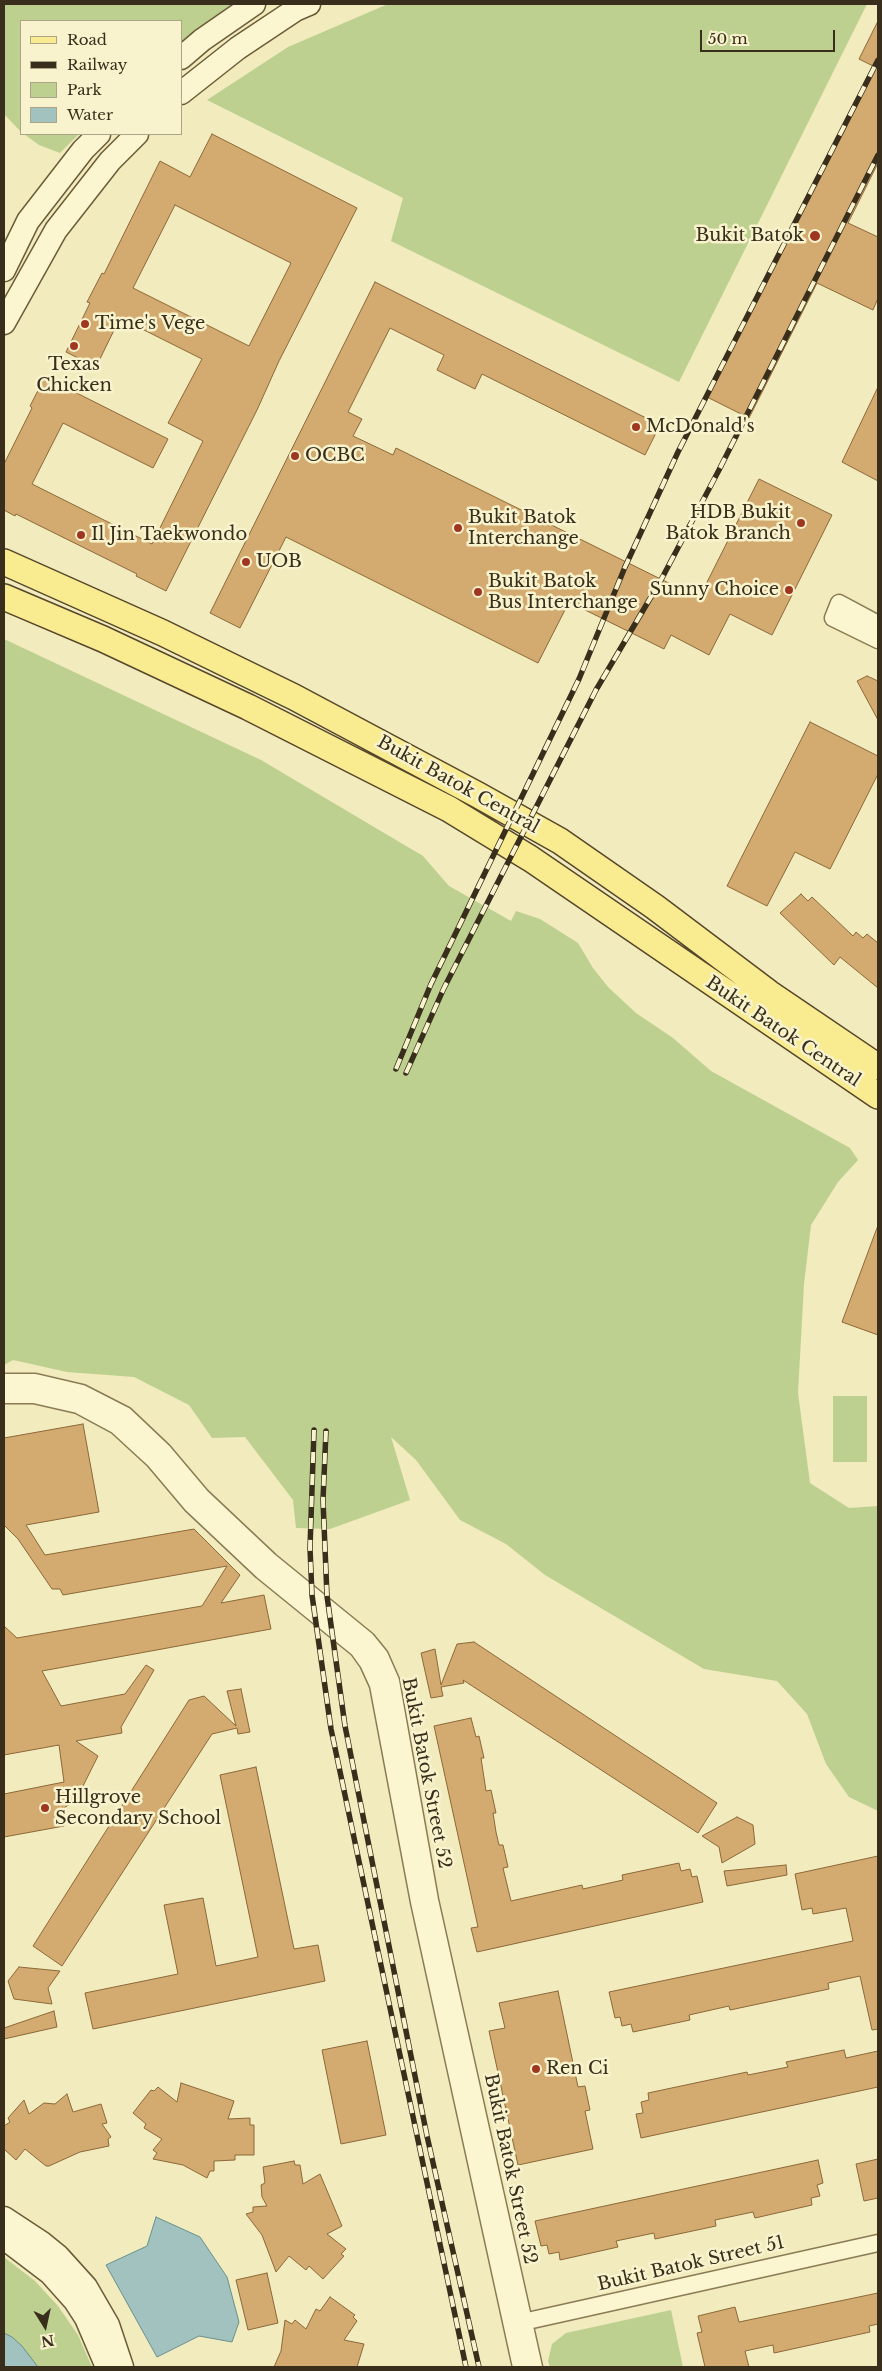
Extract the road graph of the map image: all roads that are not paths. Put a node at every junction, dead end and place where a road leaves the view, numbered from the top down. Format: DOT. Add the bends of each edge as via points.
graph roads {
  1 [pos="254,4"];
  2 [pos="309,4"];
  3 [pos="182,57"];
  4 [pos="182,92"];
  5 [pos="98,135"];
  6 [pos="136,135"];
  7 [pos="4,270"];
  8 [pos="4,323"];
  9 [pos="4,562"];
  10 [pos="4,597"];
  11 [pos="878,624"];
  12 [pos="878,640"];
  13 [pos="878,1067"];
  14 [pos="878,1096"];
  15 [pos="4,1382"];
  16 [pos="4,1395"];
  17 [pos="4,2218"];
  18 [pos="4,2238"];
  19 [pos="878,2244"];
  20 [pos="518,2323"];
  21 [pos="107,2367"];
  22 [pos="122,2367"];
  23 [pos="521,2367"];
  24 [pos="534,2367"];
  1 -- 3 [label="main road"];
  2 -- 4 [label="main road" via="238,48"];
  5 -- 7 [label="main road" via="28,221"];
  6 -- 8 [label="main road" via="110,161 56,230"];
  9 -- 13 [label="main road, Bukit Batok Central" via="294,697 560,842 656,907 769,993"];
  10 -- 14 [label="main road, Bukit Batok Central" via="248,707 450,809 531,859"];
  11 -- 12 [label="street" via="836,611"];
  15 -- 20 [label="street, Bukit Batok Street 52" via="35,1382 82,1393 125,1414 202,1496 270,1561 367,1640 380,1656 390,1681 430,1900"];
  16 -- 20 [label="street, Bukit Batok Street 52" via="34,1395 78,1405 117,1426 154,1460 192,1505 262,1571 358,1649 368,1663 378,1685 419,1902"];
  17 -- 22 [label="main road" via="42,2243 86,2287 108,2325"];
  18 -- 21 [label="main road" via="50,2273 75,2301"];
  19 -- 20 [label="street, Bukit Batok Street 51"];
  20 -- 23 [label="street, Bukit Batok Street 52"];
  20 -- 24 [label="street, Bukit Batok Street 52"];
}
